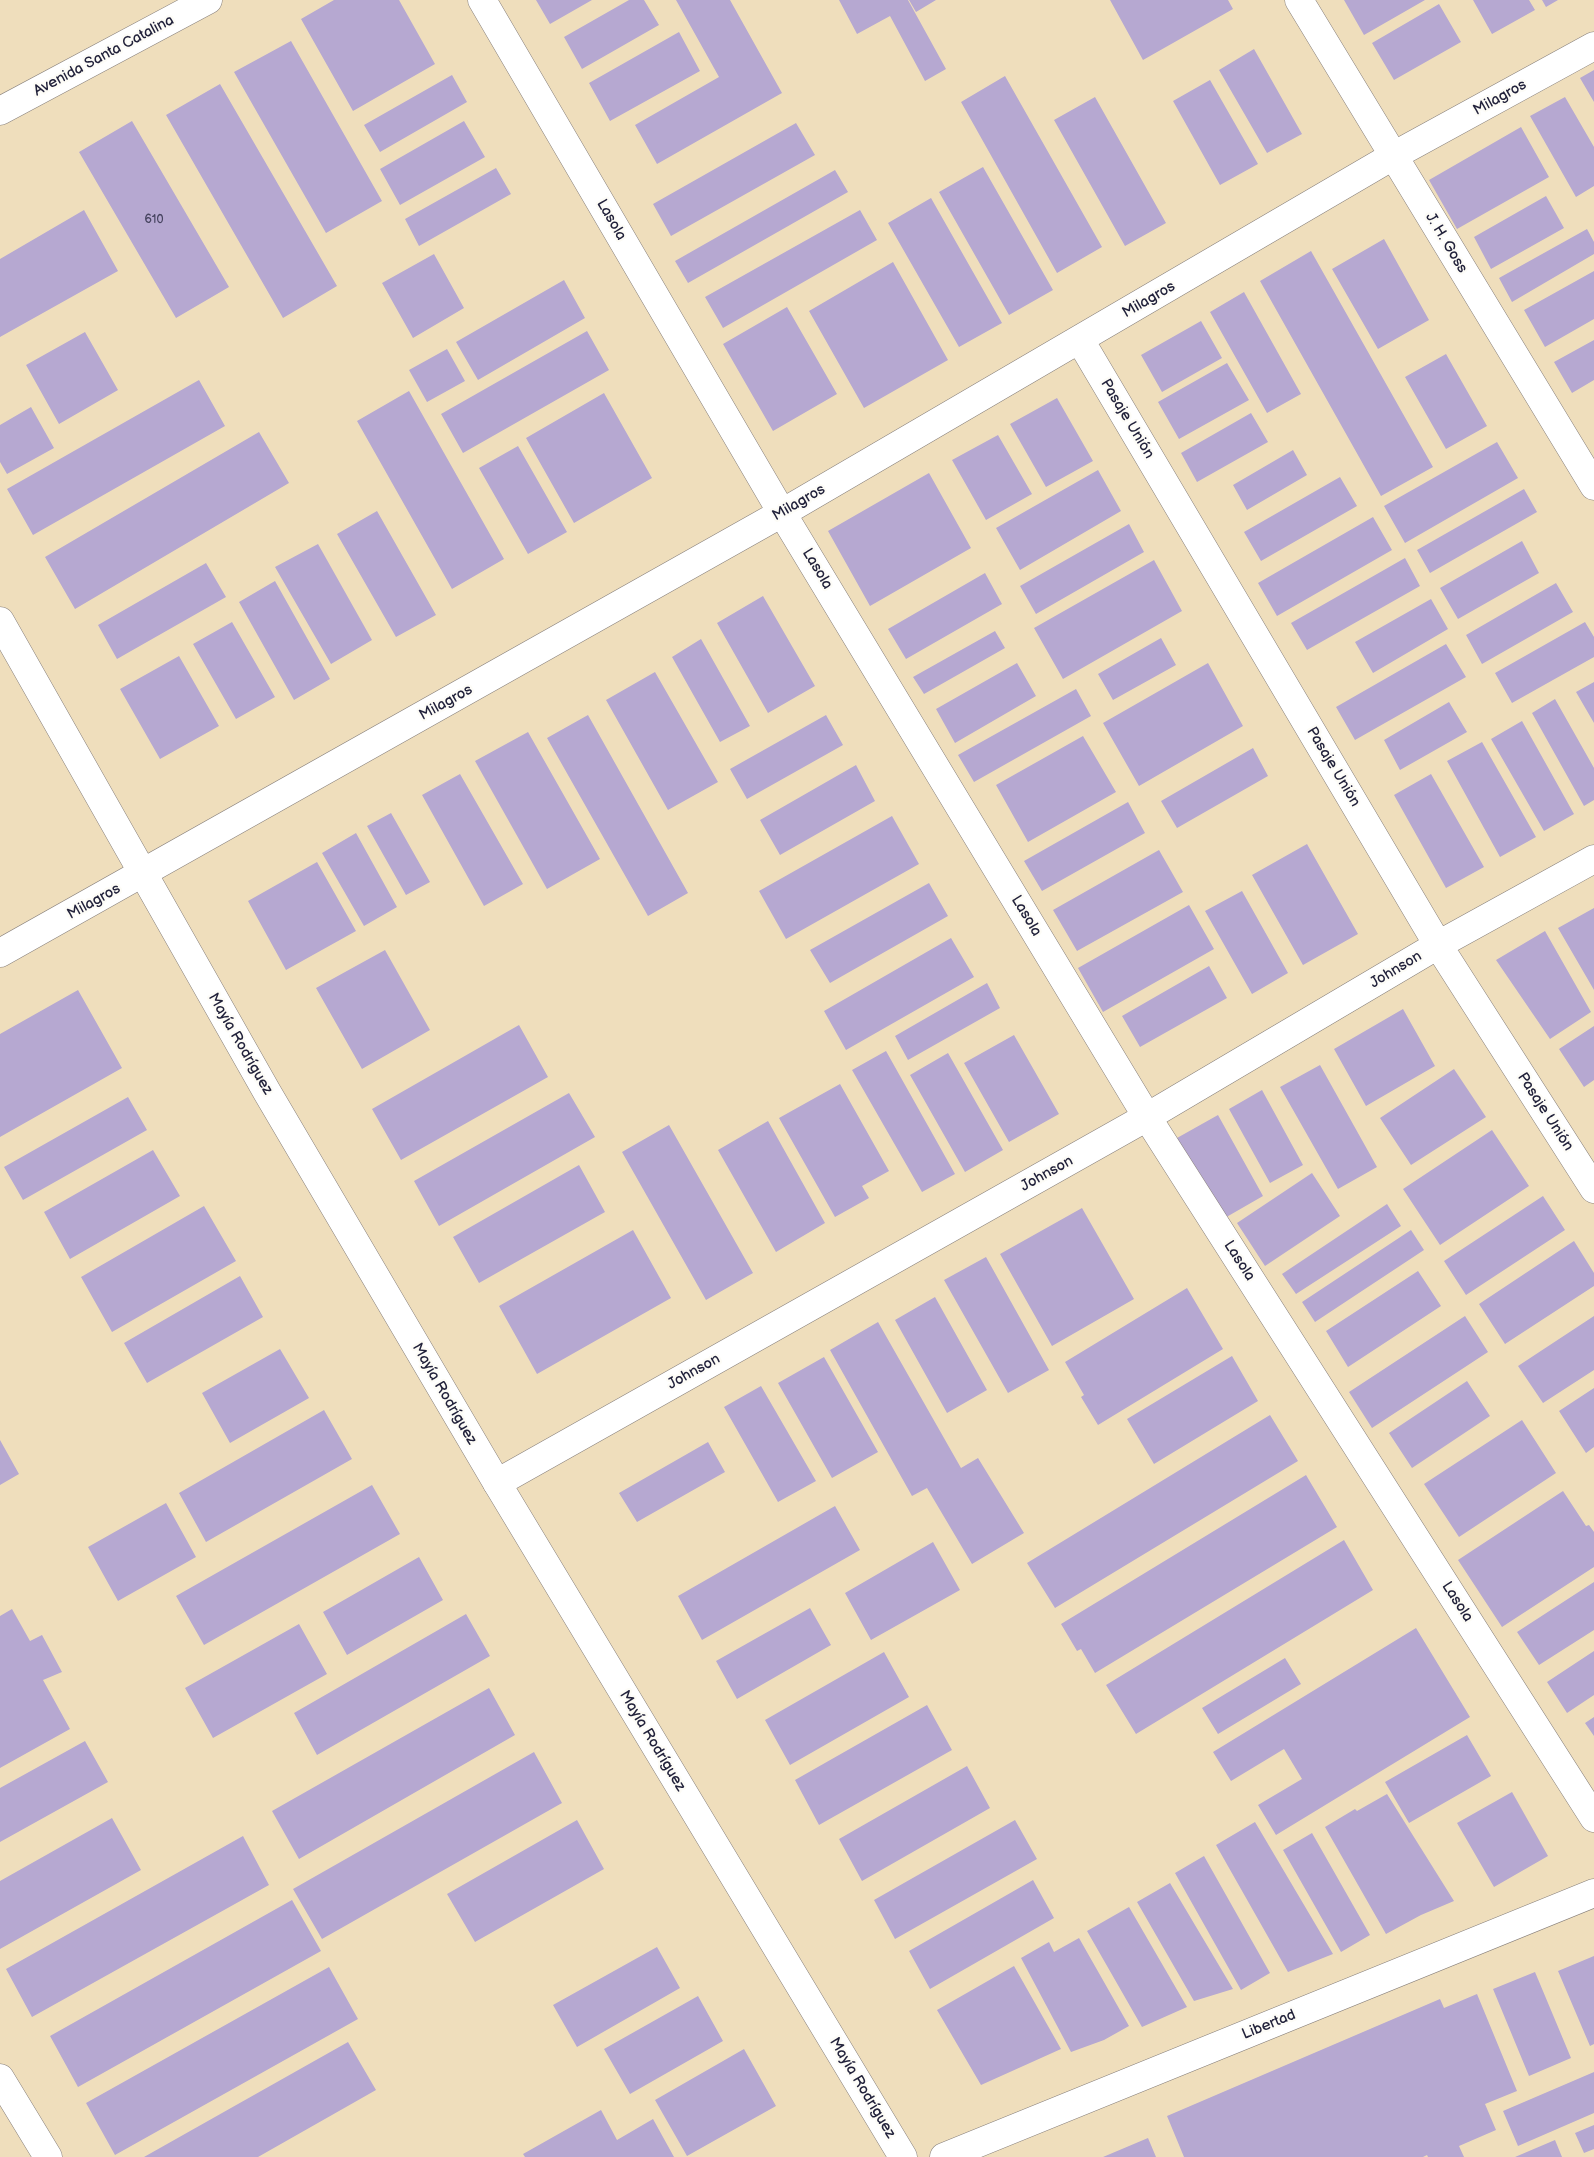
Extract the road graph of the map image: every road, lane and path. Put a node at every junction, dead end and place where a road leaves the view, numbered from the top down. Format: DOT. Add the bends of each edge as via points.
graph roads {
  1 [pos="208,0"];
  2 [pos="482,0"];
  3 [pos="1298,0"];
  4 [pos="1594,46"];
  5 [pos="0,111"];
  6 [pos="1393,156"];
  7 [pos="1080,340"];
  8 [pos="1594,486"];
  9 [pos="782,513"];
  10 [pos="0,621"];
  11 [pos="1594,859"];
  12 [pos="143,874"];
  13 [pos="1438,945"];
  14 [pos="0,954"];
  15 [pos="1147,1117"];
  16 [pos="1594,1189"];
  17 [pos="497,1484"];
  18 [pos="1594,1818"];
  19 [pos="1594,1893"];
  20 [pos="0,2078"];
  21 [pos="48,2157"];
  22 [pos="903,2157"];
  23 [pos="944,2157"];
  1 -- 5 [label="street, Avenida Santa Catalina"];
  2 -- 9 [label="street, Lasola"];
  3 -- 6 [label="street, J. H. Goss"];
  4 -- 6 [label="street, Milagros"];
  6 -- 7 [label="street, Milagros"];
  6 -- 8 [label="street, J. H. Goss"];
  7 -- 9 [label="street, Milagros"];
  7 -- 13 [label="street, Pasaje Unión"];
  9 -- 12 [label="street, Milagros"];
  9 -- 15 [label="street, Lasola"];
  10 -- 12 [label="street, Mayía Rodríguez"];
  11 -- 13 [label="street, Johnson"];
  12 -- 14 [label="street, Milagros"];
  12 -- 17 [label="street, Mayía Rodríguez"];
  13 -- 15 [label="street, Johnson"];
  13 -- 16 [label="street, Pasaje Unión"];
  15 -- 17 [label="street, Johnson"];
  15 -- 18 [label="street, Lasola"];
  17 -- 22 [label="street, Mayía Rodríguez"];
  19 -- 23 [label="street, Libertad"];
  20 -- 21 [label="street"];
}
